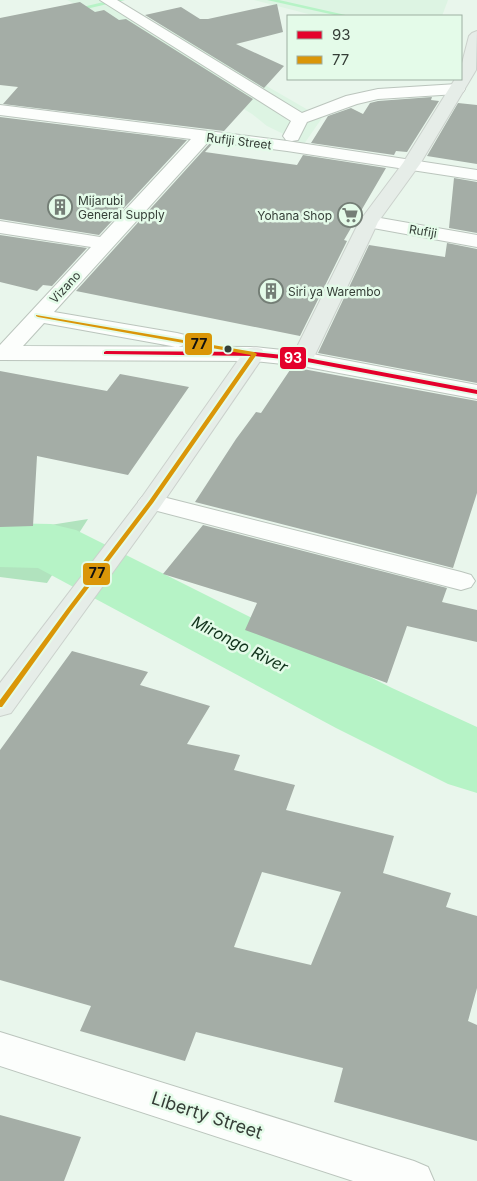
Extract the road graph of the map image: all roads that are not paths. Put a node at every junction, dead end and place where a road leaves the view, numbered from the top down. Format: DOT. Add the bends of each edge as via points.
graph roads {
  1 [pos="107,0"];
  2 [pos="477,36"];
  3 [pos="472,70"];
  4 [pos="457,89"];
  5 [pos="0,110"];
  6 [pos="300,119"];
  7 [pos="204,136"];
  8 [pos="287,146"];
  9 [pos="411,164"];
  10 [pos="477,174"];
  11 [pos="369,222"];
  12 [pos="0,226"];
  13 [pos="477,240"];
  14 [pos="106,244"];
  15 [pos="38,316"];
  16 [pos="2,353"];
  17 [pos="254,354"];
  18 [pos="302,358"];
  19 [pos="477,392"];
  20 [pos="151,502"];
  21 [pos="461,581"];
  22 [pos="0,705"];
  23 [pos="0,1049"];
  24 [pos="414,1181"];
  1 -- 6 [label="street"];
  2 -- 3 [label="main road"];
  3 -- 4 [label="main road"];
  4 -- 6 [label="street" via="378,94"];
  4 -- 9 [label="main road"];
  5 -- 7 [label="street, Rufiji Street"];
  6 -- 8 [label="street"];
  7 -- 8 [label="street, Rufiji Street"];
  7 -- 14 [label="street, Vizano"];
  8 -- 9 [label="street, Rufiji Street"];
  9 -- 10 [label="street, Rufiji Street"];
  9 -- 11 [label="main road"];
  11 -- 13 [label="street, Rufiji"];
  11 -- 18 [label="main road"];
  12 -- 14 [label="street"];
  14 -- 15 [label="street, Vizano"];
  15 -- 16 [label="street, Vizano"];
  15 -- 17 [label="street"];
  16 -- 17 [label="street"];
  17 -- 18 [label="street"];
  17 -- 20 [label="main road"];
  18 -- 19 [label="street"];
  20 -- 21 [label="street"];
  20 -- 22 [label="main road"];
  23 -- 24 [label="street, Liberty Street"];
}
